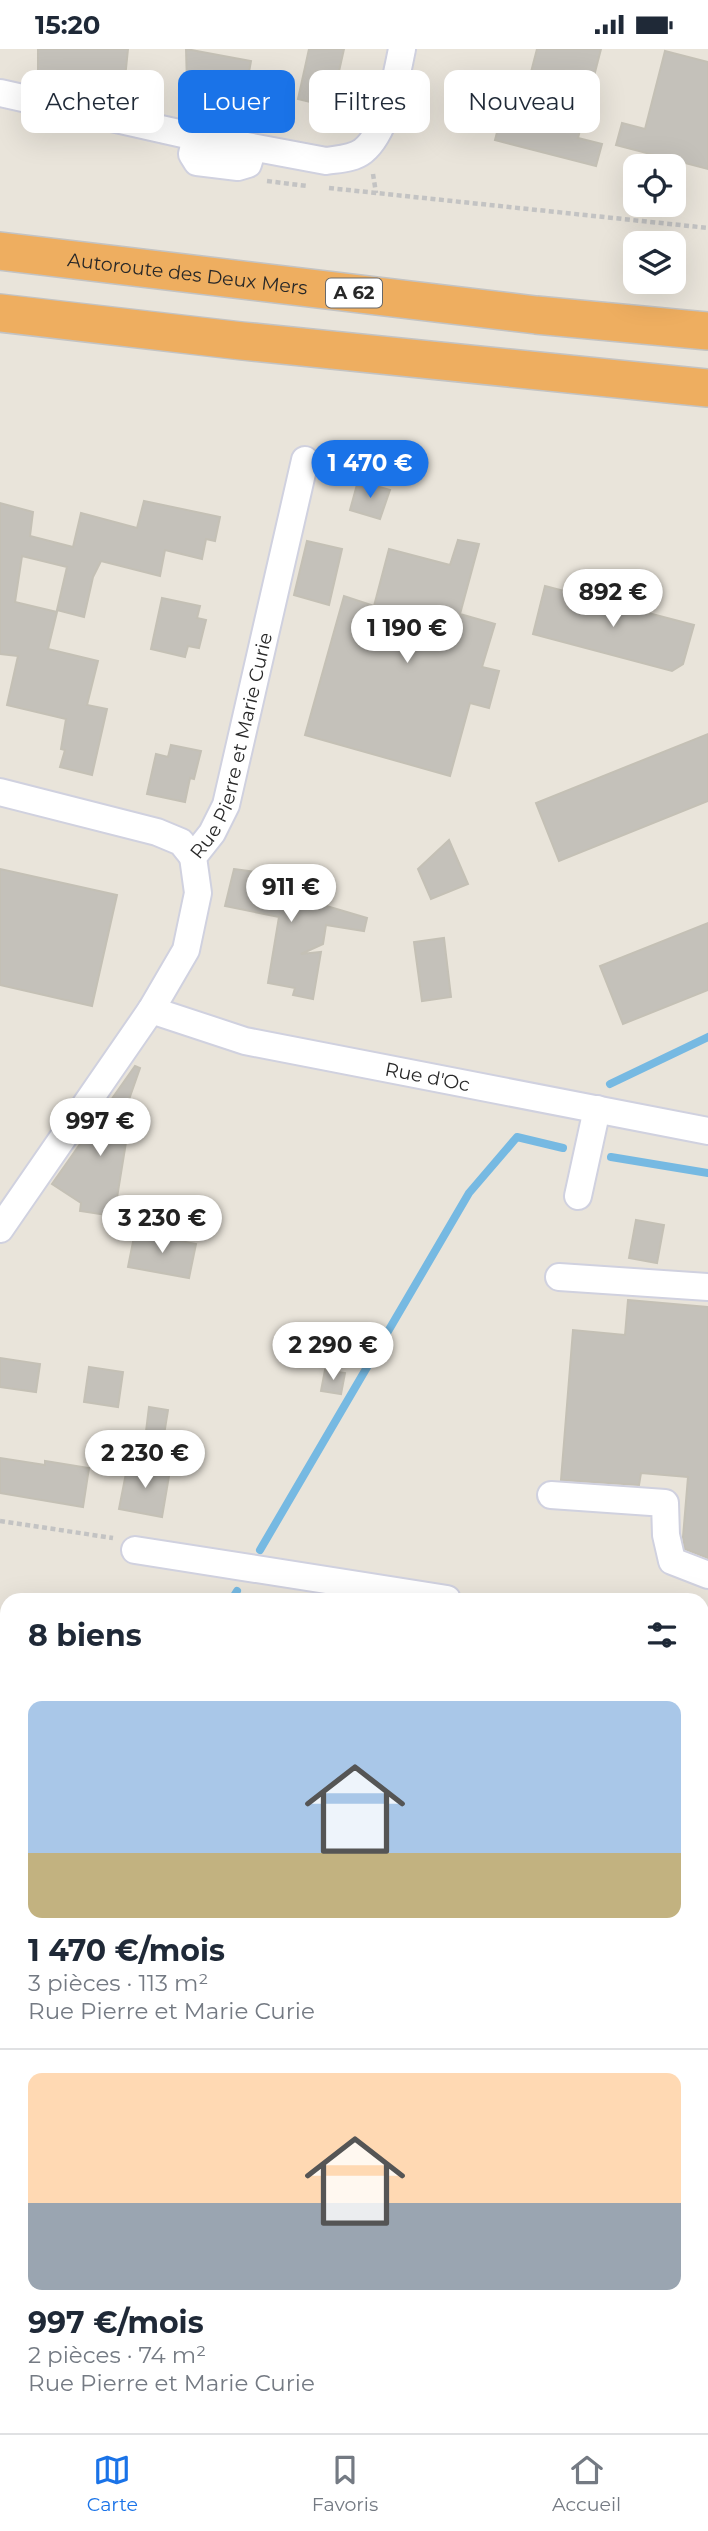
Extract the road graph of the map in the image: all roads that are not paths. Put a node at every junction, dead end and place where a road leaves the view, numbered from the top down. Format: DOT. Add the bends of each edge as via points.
graph roads {
  1 [pos="402,49"];
  2 [pos="0,93"];
  3 [pos="0,251"];
  4 [pos="0,313"];
  5 [pos="708,331"];
  6 [pos="708,388"];
  7 [pos="305,460"];
  8 [pos="0,792"];
  9 [pos="193,857"];
  10 [pos="151,1010"];
  11 [pos="597,1109"];
  12 [pos="708,1131"];
  13 [pos="578,1196"];
  14 [pos="0,1229"];
  15 [pos="559,1277"];
  16 [pos="708,1287"];
  17 [pos="551,1495"];
  18 [pos="135,1550"];
  19 [pos="708,1575"];
  20 [pos="388,1593"];
  1 -- 2 [label="street" via="377,134 362,152 326,161"];
  3 -- 5 [label="highway, Autoroute des Deux Mers / A 62"];
  4 -- 6 [label="highway"];
  7 -- 9 [label="street, Rue Pierre et Marie Curie" via="226,805"];
  8 -- 9 [label="street" via="157,832 181,842"];
  9 -- 10 [label="street, Rue Pierre et Marie Curie" via="198,893 186,950"];
  10 -- 11 [label="street, Rue d'Oc" via="245,1041"];
  10 -- 14 [label="street, Rue Pierre et Marie Curie"];
  11 -- 12 [label="street, Rue d'Oc"];
  11 -- 13 [label="street"];
  15 -- 16 [label="street"];
  17 -- 19 [label="street" via="665,1503 672,1561"];
  18 -- 20 [label="street"];
}
